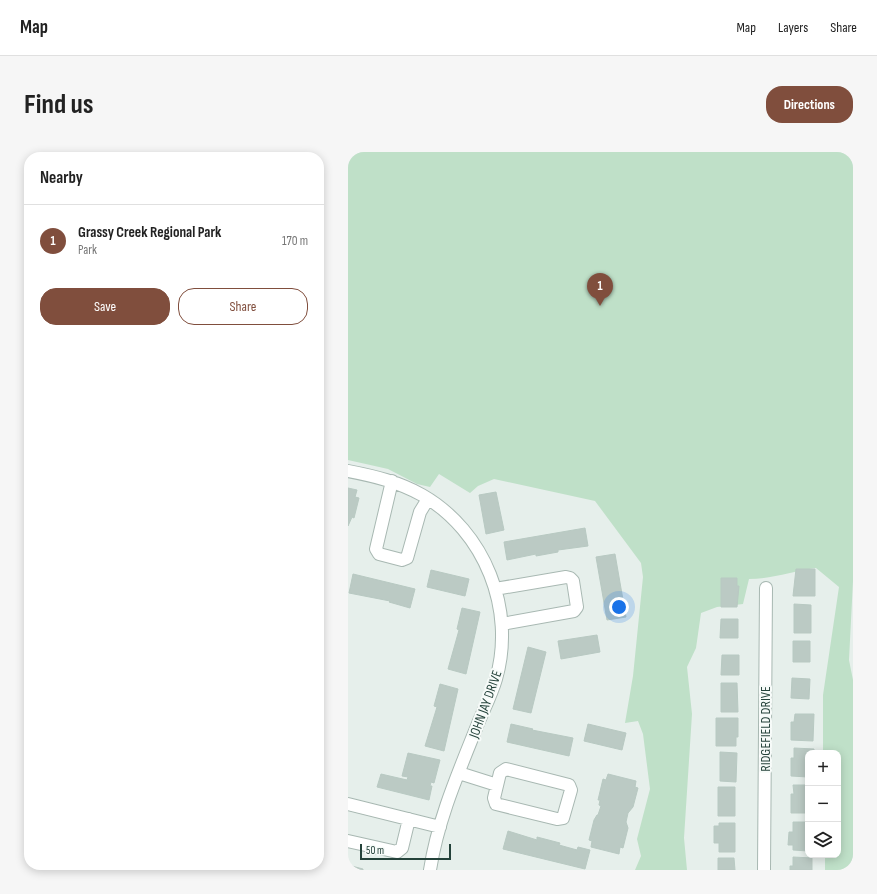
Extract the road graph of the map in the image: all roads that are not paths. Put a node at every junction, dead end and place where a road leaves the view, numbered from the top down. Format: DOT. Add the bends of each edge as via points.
graph roads {
  1 [pos="348,471"];
  2 [pos="392,481"];
  3 [pos="428,499"];
  4 [pos="766,588"];
  5 [pos="495,589"];
  6 [pos="502,624"];
  7 [pos="459,774"];
  8 [pos="497,785"];
  9 [pos="348,804"];
  10 [pos="409,819"];
  11 [pos="440,827"];
  12 [pos="348,841"];
  13 [pos="430,870"];
  14 [pos="764,870"];
  1 -- 2 [label="street, JOHN JAY DRIVE"];
  2 -- 3 [label="street, JOHN JAY DRIVE"];
  2 -- 3 [label="street" via="376,549 379,554 403,560 408,558 420,512"];
  3 -- 5 [label="street, JOHN JAY DRIVE" via="450,516 475,546 489,570"];
  4 -- 14 [label="street, RIDGEFIELD DRIVE"];
  5 -- 6 [label="street, JOHN JAY DRIVE"];
  5 -- 6 [label="street" via="566,577 573,582 577,607 574,611"];
  6 -- 7 [label="street, JOHN JAY DRIVE" via="501,658 496,679"];
  7 -- 8 [label="street"];
  7 -- 11 [label="street, JOHN JAY DRIVE"];
  8 -- 8 [label="street" via="494,800 496,804 557,820 565,815 571,790 567,784 505,769 501,771"];
  9 -- 10 [label="street"];
  10 -- 11 [label="street"];
  10 -- 12 [label="street" via="402,848 397,852"];
  11 -- 13 [label="street, JOHN JAY DRIVE"];
}
